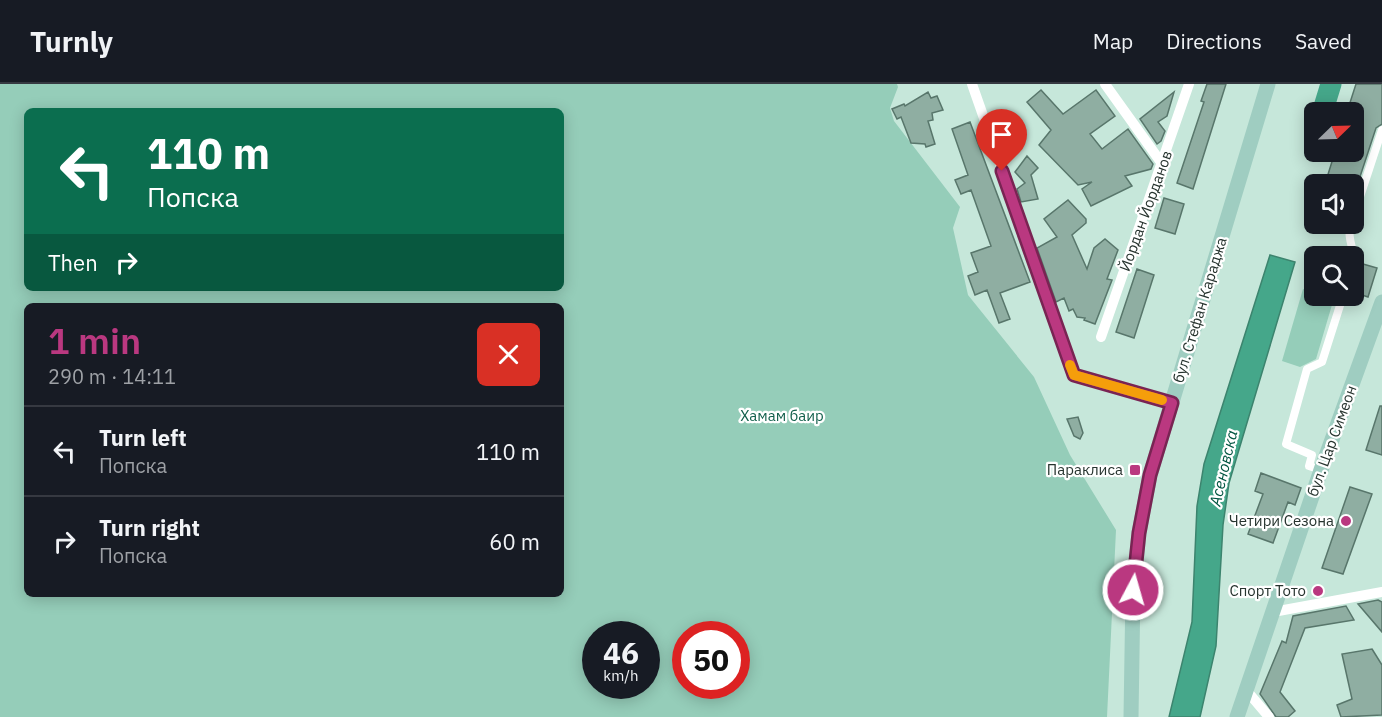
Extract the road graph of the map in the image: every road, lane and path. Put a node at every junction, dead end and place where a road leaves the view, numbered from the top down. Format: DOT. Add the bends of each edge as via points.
graph roads {
  1 [pos="972,84"];
  2 [pos="1105,84"];
  3 [pos="1189,84"];
  4 [pos="1268,84"];
  5 [pos="1382,130"];
  6 [pos="1163,165"];
  7 [pos="1364,185"];
  8 [pos="1382,302"];
  9 [pos="1340,306"];
  10 [pos="1101,337"];
  11 [pos="1172,403"];
  12 [pos="1321,470"];
  13 [pos="1382,592"];
  14 [pos="1273,612"];
  15 [pos="1247,691"];
  16 [pos="1131,717"];
  17 [pos="1237,717"];
  18 [pos="1269,717"];
  1 -- 11 [label="street" via="1074,375"];
  2 -- 6 [label="street"];
  3 -- 6 [label="street, Йордан Йорданов"];
  4 -- 11 [label="main road, бул. Стефан Караджа"];
  5 -- 7 [label="street"];
  6 -- 10 [label="street, Йордан Йорданов"];
  8 -- 12 [label="main road, бул. Цар Симеон"];
  9 -- 12 [label="street" via="1322,362 1307,369 1286,444 1312,455 1309,466"];
  11 -- 16 [label="main road, бул. Стефан Караджа" via="1150,475 1139,533 1133,590"];
  12 -- 14 [label="main road, бул. Цар Симеон"];
  13 -- 14 [label="street"];
  14 -- 15 [label="main road, бул. Цар Симеон"];
  15 -- 17 [label="main road, бул. Цар Симеон"];
  15 -- 18 [label="street"];
}
